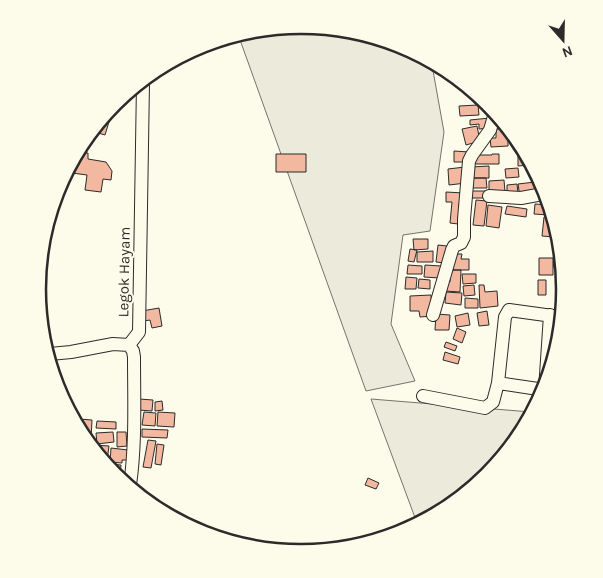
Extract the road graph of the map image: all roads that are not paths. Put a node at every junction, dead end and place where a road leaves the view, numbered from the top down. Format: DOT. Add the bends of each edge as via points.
graph roads {
  1 [pos="143,89"];
  2 [pos="493,121"];
  3 [pos="538,195"];
  4 [pos="489,196"];
  5 [pos="433,315"];
  6 [pos="555,316"];
  7 [pos="552,340"];
  8 [pos="129,345"];
  9 [pos="55,354"];
  10 [pos="498,383"];
  11 [pos="536,389"];
  12 [pos="424,396"];
  13 [pos="131,479"];
  1 -- 8 [label="street, Legok Hayam" via="139,332"];
  2 -- 5 [label="street" via="469,161 464,237 452,250"];
  3 -- 4 [label="street" via="521,198"];
  6 -- 7 [label="street"];
  6 -- 10 [label="street" via="509,310 505,317"];
  8 -- 9 [label="street" via="113,344"];
  8 -- 13 [label="street" via="133,351 134,366"];
  10 -- 11 [label="street"];
  10 -- 12 [label="street" via="493,402 485,408"];
}
